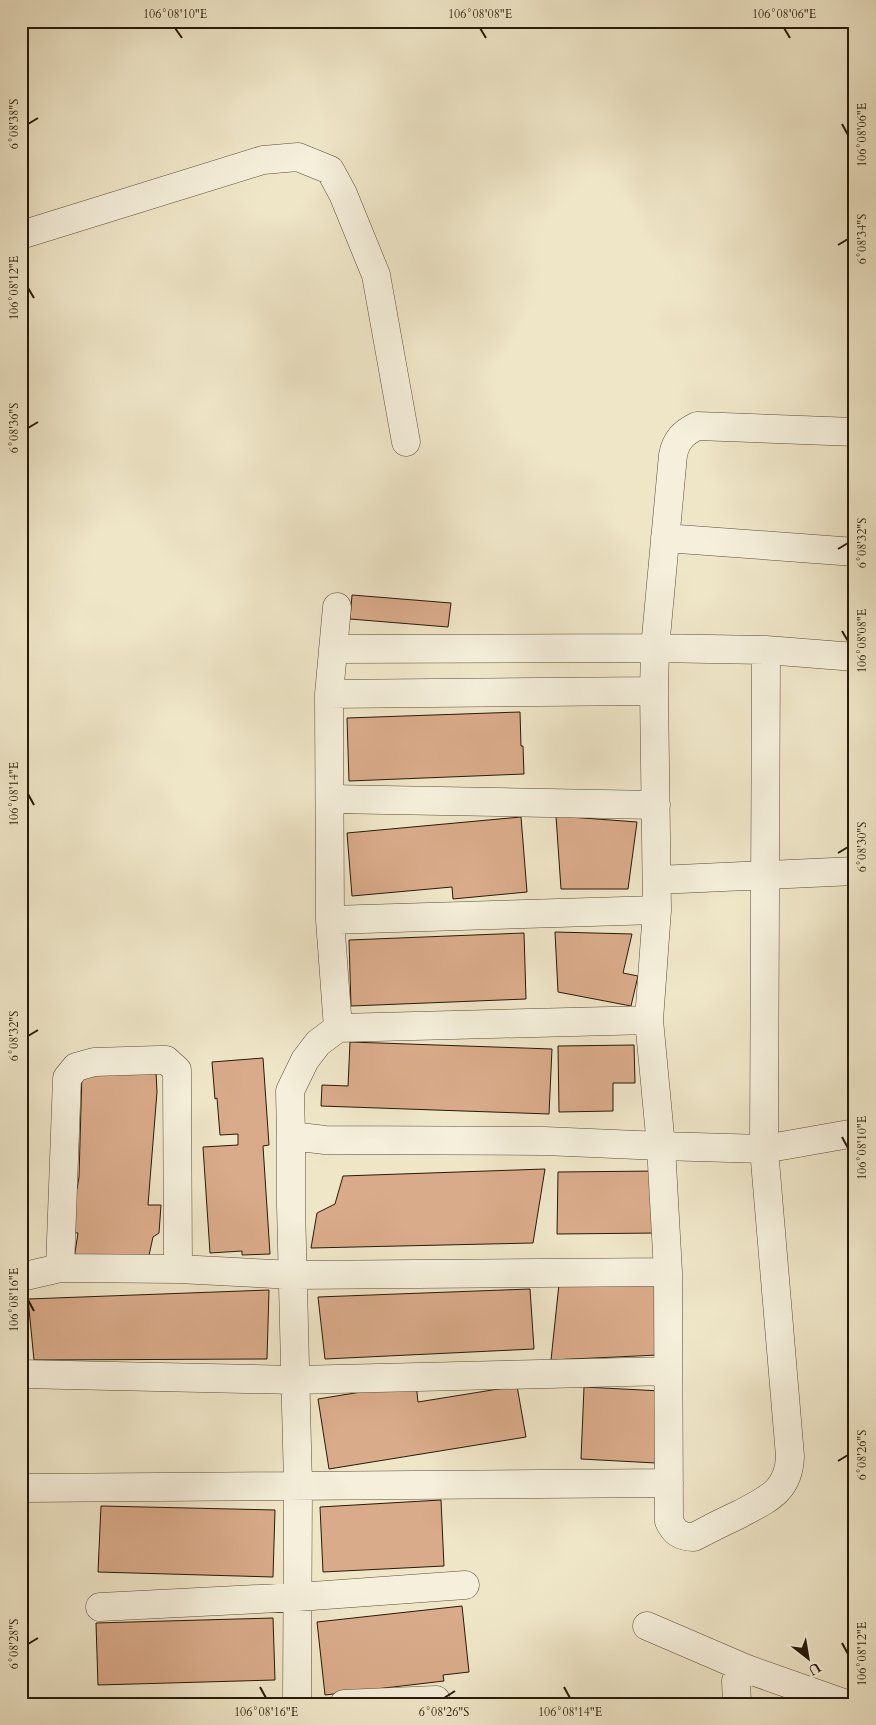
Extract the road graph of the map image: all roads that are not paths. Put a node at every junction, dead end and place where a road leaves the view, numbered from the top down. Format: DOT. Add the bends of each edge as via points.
graph roads {
  1 [pos="21,235"];
  2 [pos="855,432"];
  3 [pos="406,442"];
  4 [pos="665,538"];
  5 [pos="855,552"];
  6 [pos="337,606"];
  7 [pos="655,648"];
  8 [pos="333,649"];
  9 [pos="766,650"];
  10 [pos="855,658"];
  11 [pos="654,691"];
  12 [pos="329,694"];
  13 [pos="330,800"];
  14 [pos="656,805"];
  15 [pos="855,871"];
  16 [pos="766,876"];
  17 [pos="657,880"];
  18 [pos="658,910"];
  19 [pos="330,920"];
  20 [pos="649,1020"];
  21 [pos="338,1028"];
  22 [pos="855,1133"];
  23 [pos="291,1136"];
  24 [pos="661,1146"];
  25 [pos="764,1149"];
  26 [pos="60,1268"];
  27 [pos="178,1269"];
  28 [pos="668,1272"];
  29 [pos="294,1275"];
  30 [pos="21,1277"];
  31 [pos="668,1371"];
  32 [pos="21,1374"];
  33 [pos="296,1380"];
  34 [pos="669,1483"];
  35 [pos="298,1485"];
  36 [pos="21,1486"];
  37 [pos="465,1585"];
  38 [pos="298,1598"];
  39 [pos="100,1607"];
  40 [pos="647,1626"];
  41 [pos="747,1669"];
  42 [pos="436,1700"];
  43 [pos="297,1704"];
  44 [pos="344,1704"];
  45 [pos="737,1704"];
  46 [pos="846,1704"];
  1 -- 3 [label="street" via="263,160 298,157 330,170 376,276"];
  2 -- 4 [label="street" via="697,426 687,431 679,438 673,455"];
  4 -- 5 [label="street"];
  4 -- 7 [label="street"];
  6 -- 8 [label="street"];
  7 -- 8 [label="street"];
  7 -- 9 [label="street"];
  7 -- 11 [label="street"];
  8 -- 12 [label="street"];
  9 -- 10 [label="street"];
  9 -- 16 [label="street"];
  11 -- 12 [label="street"];
  11 -- 14 [label="street"];
  12 -- 13 [label="street"];
  13 -- 14 [label="street"];
  13 -- 19 [label="street"];
  14 -- 17 [label="street"];
  15 -- 16 [label="street"];
  16 -- 17 [label="street"];
  16 -- 25 [label="street"];
  17 -- 18 [label="street"];
  18 -- 19 [label="street"];
  18 -- 20 [label="street"];
  19 -- 21 [label="street"];
  20 -- 21 [label="street"];
  20 -- 24 [label="street"];
  21 -- 23 [label="street" via="318,1043 305,1060 290,1091"];
  22 -- 25 [label="street"];
  23 -- 24 [label="street" via="324,1140 544,1141"];
  23 -- 29 [label="street"];
  24 -- 25 [label="street"];
  24 -- 28 [label="street"];
  25 -- 34 [label="street" via="790,1467 781,1487 767,1500 694,1537 677,1534 672,1528 669,1521"];
  26 -- 27 [label="street"];
  26 -- 27 [label="street" via="67,1078 76,1067 94,1062 166,1060 177,1070"];
  26 -- 30 [label="street"];
  27 -- 29 [label="street"];
  28 -- 29 [label="street"];
  28 -- 31 [label="street"];
  29 -- 33 [label="street"];
  31 -- 33 [label="street"];
  31 -- 34 [label="street"];
  32 -- 33 [label="street"];
  33 -- 35 [label="street"];
  34 -- 35 [label="street"];
  35 -- 36 [label="street"];
  35 -- 38 [label="street"];
  37 -- 38 [label="street"];
  38 -- 39 [label="street"];
  38 -- 43 [label="street"];
  40 -- 41 [label="street"];
  41 -- 45 [label="street" via="736,1681"];
  41 -- 46 [label="street"];
  42 -- 44 [label="street"];
}
